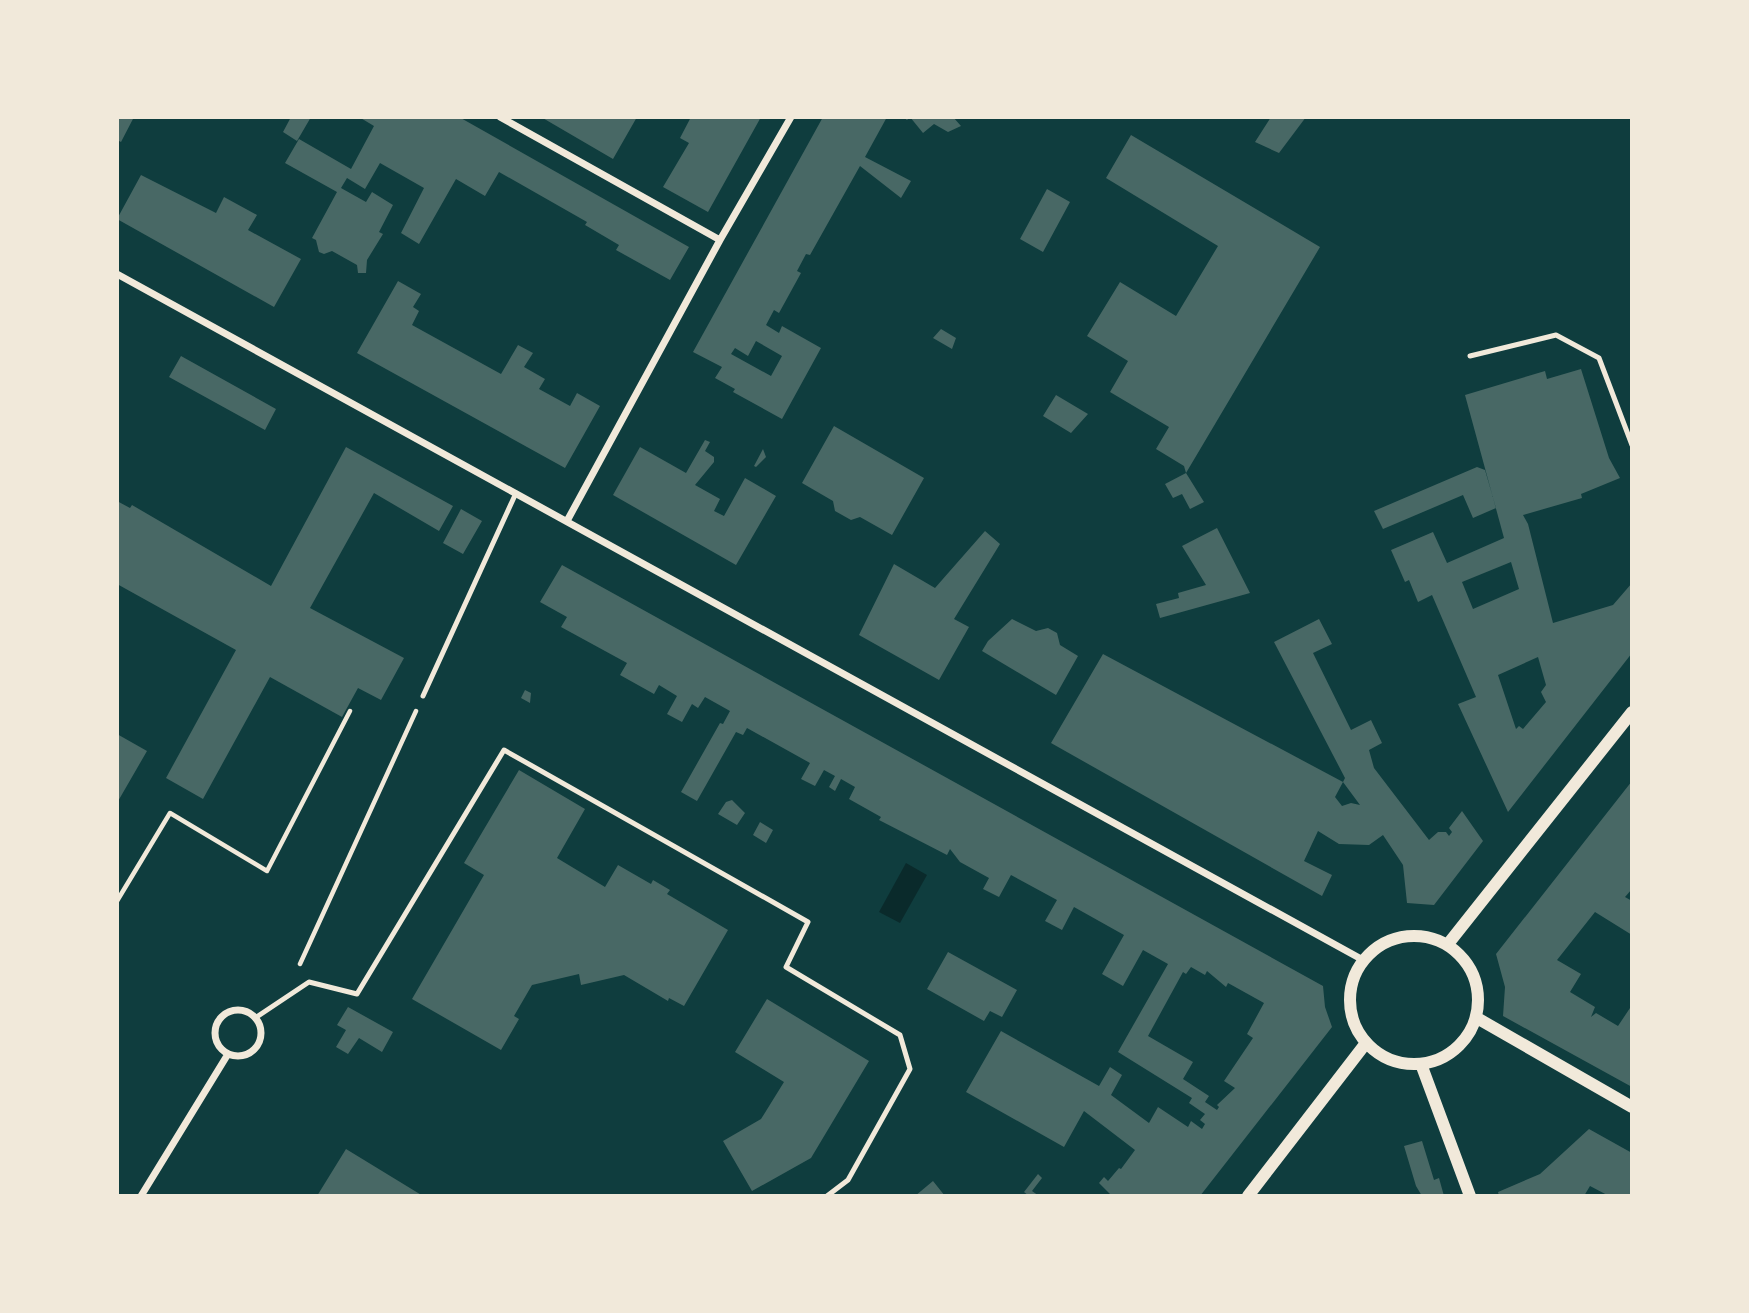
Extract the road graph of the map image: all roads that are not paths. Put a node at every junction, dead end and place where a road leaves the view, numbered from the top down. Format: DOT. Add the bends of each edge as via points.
graph roads {
  1 [pos="500,117"];
  2 [pos="791,117"];
  3 [pos="720,240"];
  4 [pos="117,274"];
  5 [pos="1470,356"];
  6 [pos="1632,445"];
  7 [pos="516,493"];
  8 [pos="566,521"];
  9 [pos="423,696"];
  10 [pos="1632,712"];
  11 [pos="1448,944"];
  12 [pos="1363,960"];
  13 [pos="255,1018"];
  14 [pos="1476,1018"];
  15 [pos="1366,1043"];
  16 [pos="228,1054"];
  17 [pos="1421,1064"];
  18 [pos="1632,1107"];
  19 [pos="141,1196"];
  20 [pos="827,1196"];
  21 [pos="1248,1196"];
  22 [pos="1470,1196"];
  1 -- 3 [label="street"];
  2 -- 3 [label="street"];
  3 -- 8 [label="street"];
  4 -- 7 [label="street"];
  5 -- 6 [label="lane" via="1556,335 1599,358"];
  7 -- 8 [label="street"];
  7 -- 9 [label="lane"];
  8 -- 12 [label="street"];
  10 -- 11 [label="street"];
  11 -- 12 [label="street" via="1430,937 1393,938"];
  11 -- 14 [label="street" via="1475,976"];
  12 -- 15 [label="street" via="1353,980 1350,1002 1354,1024"];
  13 -- 16 [label="street" via="261,1032 257,1046 243,1055"];
  13 -- 16 [label="street" via="235,1010 218,1022 215,1037"];
  13 -- 20 [label="lane" via="309,982 357,993 504,750 808,922 786,967 900,1035 910,1069 848,1180"];
  14 -- 17 [label="street" via="1456,1049"];
  14 -- 18 [label="street"];
  15 -- 17 [label="street" via="1382,1056"];
  15 -- 21 [label="street"];
  16 -- 19 [label="street"];
  17 -- 22 [label="street"];
}
